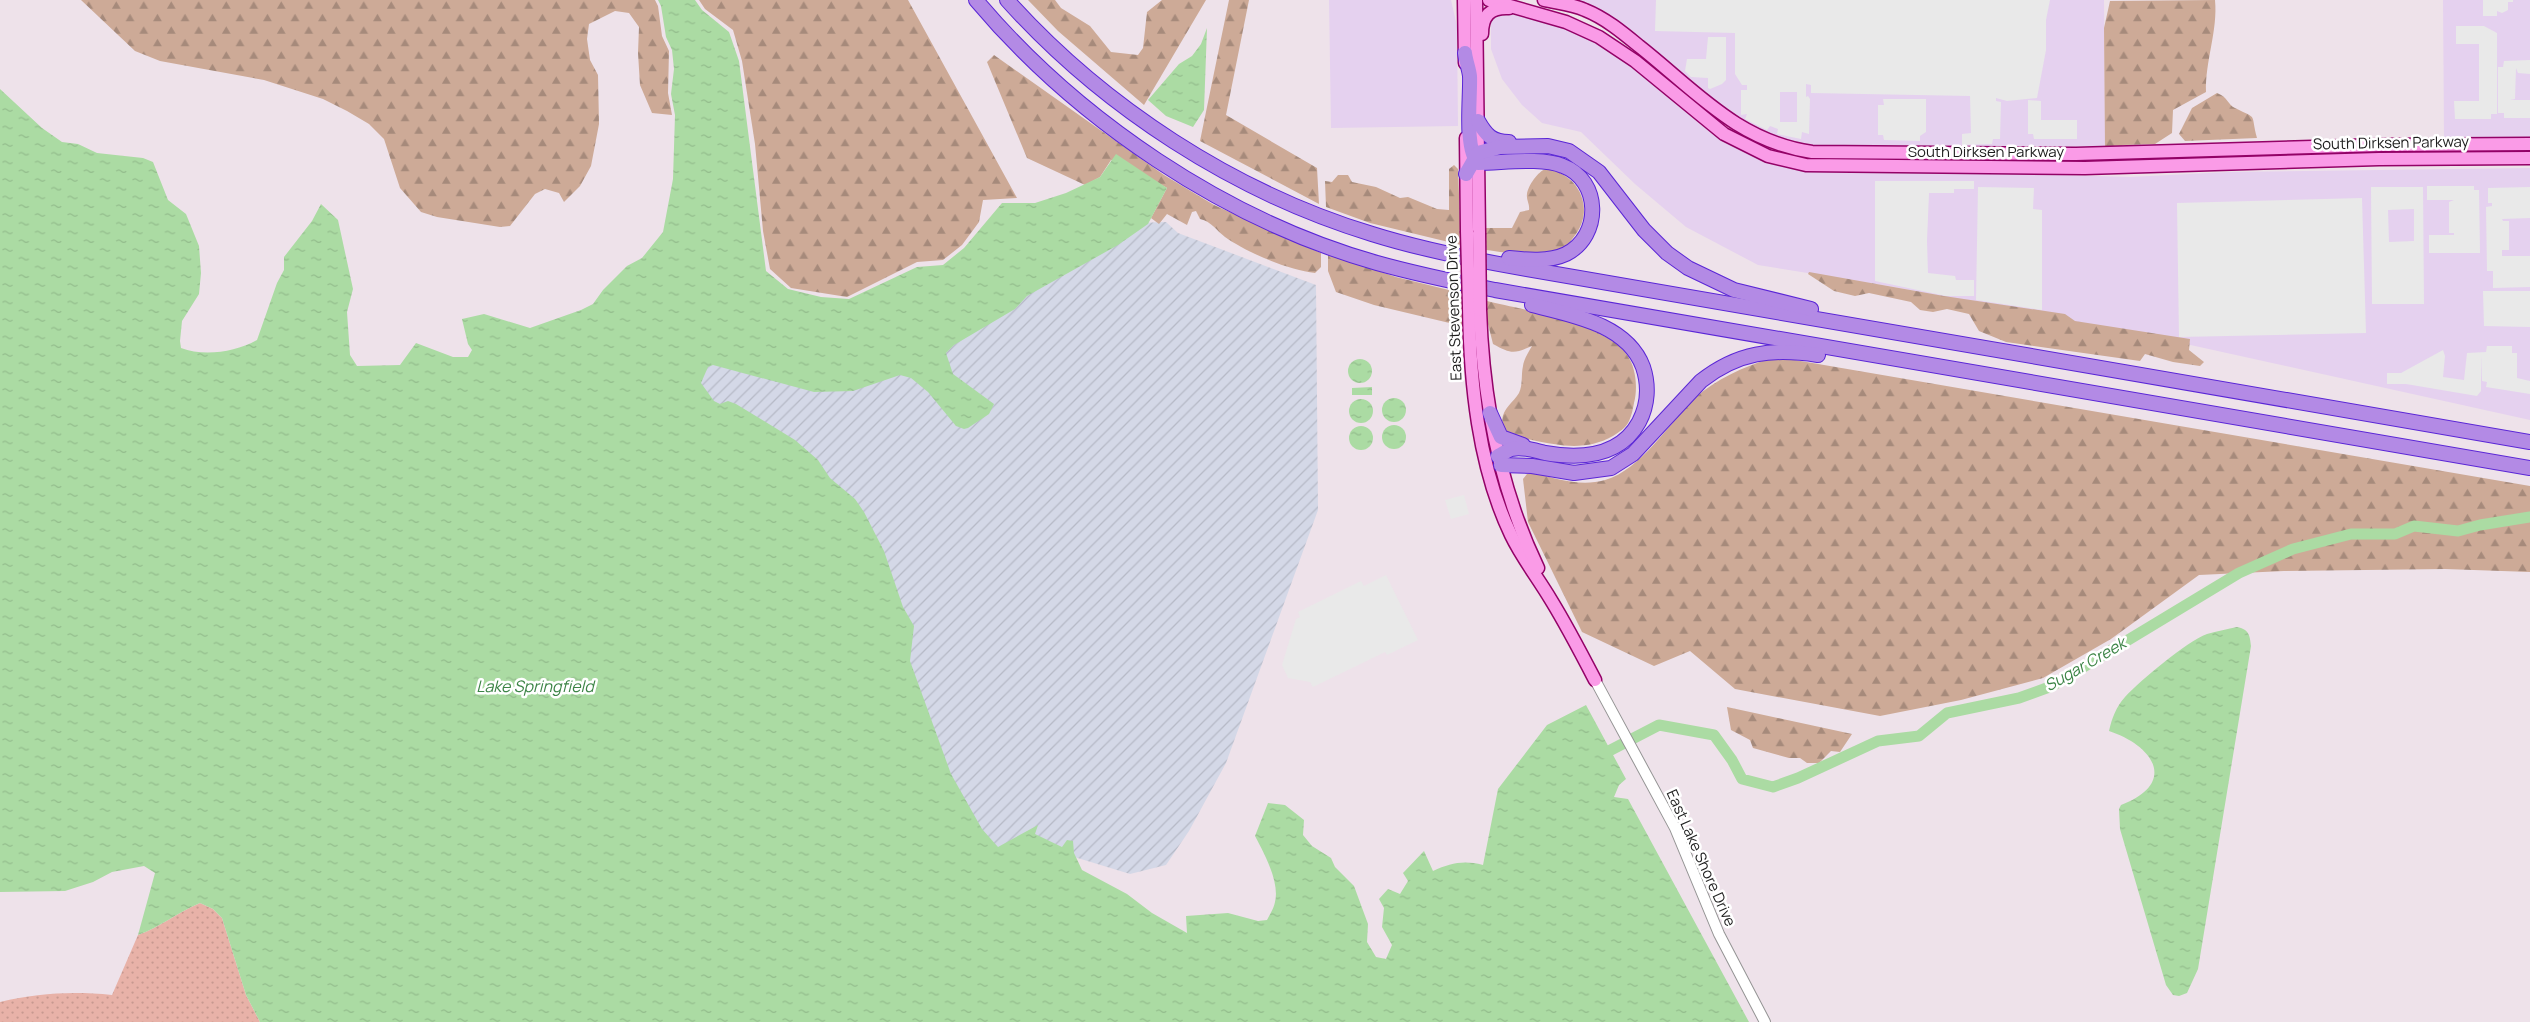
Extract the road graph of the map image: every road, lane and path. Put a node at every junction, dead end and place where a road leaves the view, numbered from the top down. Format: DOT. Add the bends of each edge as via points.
graph roads {
  1 [pos="976,0"];
  2 [pos="1007,0"];
  3 [pos="1464,0"];
  4 [pos="1476,0"];
  5 [pos="1489,0"];
  6 [pos="1544,0"];
  7 [pos="1565,2"];
  8 [pos="1511,8"];
  9 [pos="1465,53"];
  10 [pos="1694,92"];
  11 [pos="1477,93"];
  12 [pos="1716,98"];
  13 [pos="1478,121"];
  14 [pos="2530,144"];
  15 [pos="1477,158"];
  16 [pos="2492,158"];
  17 [pos="2530,158"];
  18 [pos="2530,164"];
  19 [pos="1599,172"];
  20 [pos="1466,174"];
  21 [pos="1473,232"];
  22 [pos="1371,234"];
  23 [pos="1406,271"];
  24 [pos="1474,309"];
  25 [pos="1936,340"];
  26 [pos="1977,373"];
  27 [pos="1490,413"];
  28 [pos="2530,442"];
  29 [pos="1576,456"];
  30 [pos="1495,461"];
  31 [pos="2530,468"];
  32 [pos="1595,680"];
  33 [pos="1765,1022"];
  1 -- 23 [label="highway" via="1053,80 1149,156 1276,225"];
  2 -- 22 [label="highway" via="1093,82 1178,143 1261,190"];
  3 -- 9 [label="main road, East Stevenson Drive"];
  4 -- 11 [label="main road, East Stevenson Drive"];
  5 -- 8 [label="main road, South Dirksen Parkway"];
  6 -- 7 [label="main road, South Dirksen Parkway"];
  7 -- 10 [label="main road, South Dirksen Parkway" via="1606,21"];
  8 -- 11 [label="main road" via="1493,9 1484,21 1483,79"];
  8 -- 16 [label="main road, South Dirksen Parkway" via="1566,22 1599,36 1635,61 1724,134 1768,156 1806,165 2085,168"];
  9 -- 15 [label="highway" via="1470,74 1471,140"];
  9 -- 20 [label="main road, East Stevenson Drive"];
  10 -- 12 [label="main road"];
  10 -- 14 [label="main road, South Dirksen Parkway" via="1730,122 1765,140 1801,150 1828,153 2105,154"];
  11 -- 13 [label="main road, East Stevenson Drive"];
  13 -- 15 [label="main road, East Stevenson Drive"];
  13 -- 19 [label="highway" via="1486,136 1493,140 1564,145 1582,154"];
  15 -- 19 [label="highway" via="1500,147 1557,147 1577,155"];
  15 -- 20 [label="highway"];
  15 -- 21 [label="main road, East Stevenson Drive"];
  15 -- 22 [label="highway" via="1549,162 1576,173 1588,191 1592,205 1590,226 1582,242 1557,257 1524,259 1494,257"];
  16 -- 17 [label="main road, South Dirksen Parkway"];
  16 -- 18 [label="main road"];
  19 -- 25 [label="highway" via="1656,242 1703,277 1768,300"];
  20 -- 21 [label="main road, East Stevenson Drive"];
  21 -- 24 [label="main road, East Stevenson Drive, bridge"];
  22 -- 25 [label="highway" via="1486,262"];
  23 -- 26 [label="highway" via="1495,290"];
  23 -- 29 [label="highway" via="1432,283 1578,317 1609,330 1628,344 1638,356 1645,373 1647,390 1642,416 1629,436 1611,449"];
  24 -- 27 [label="main road, East Stevenson Drive"];
  24 -- 30 [label="main road, East Stevenson Drive" via="1470,354 1476,408"];
  25 -- 28 [label="highway"];
  26 -- 30 [label="highway" via="1857,361 1788,350 1765,352 1746,356 1714,371 1633,454 1611,468 1574,473"];
  26 -- 31 [label="highway"];
  27 -- 29 [label="highway" via="1498,433 1505,440"];
  27 -- 30 [label="main road, East Stevenson Drive"];
  29 -- 30 [label="highway" via="1520,448 1512,449"];
  30 -- 32 [label="main road, East Stevenson Drive" via="1550,598"];
  32 -- 33 [label="street, East Lake Shore Drive" via="1679,836 1719,934"];
}
